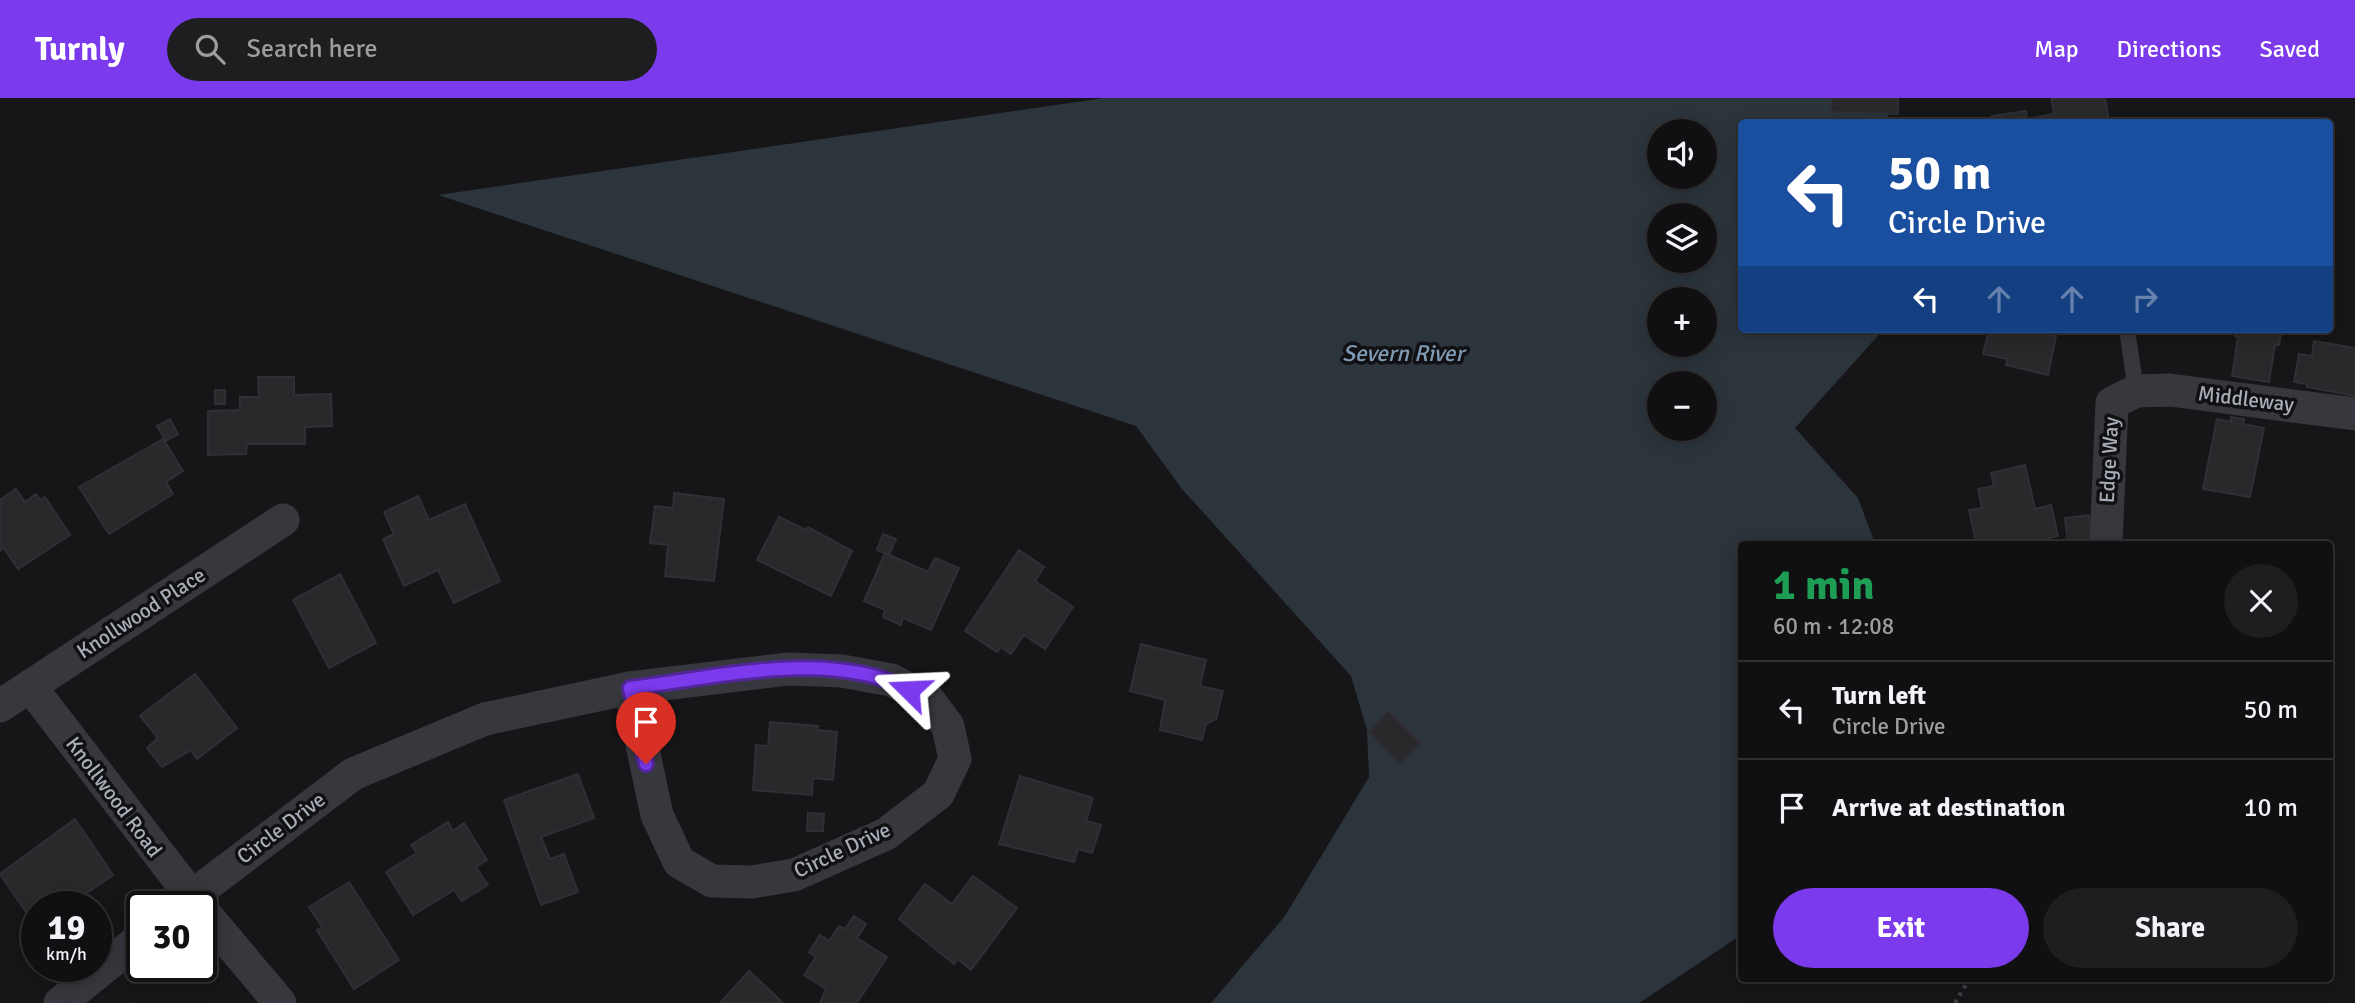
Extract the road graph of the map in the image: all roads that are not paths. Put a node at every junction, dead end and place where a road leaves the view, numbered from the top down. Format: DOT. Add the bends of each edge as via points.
graph roads {
  1 [pos="2128,333"];
  2 [pos="2136,391"];
  3 [pos="2355,414"];
  4 [pos="283,520"];
  5 [pos="2106,541"];
  6 [pos="30,686"];
  7 [pos="630,688"];
  8 [pos="0,706"];
  9 [pos="182,891"];
  10 [pos="209,891"];
  11 [pos="217,933"];
  12 [pos="126,950"];
  13 [pos="60,1003"];
  14 [pos="280,1003"];
  1 -- 2 [label="lane"];
  2 -- 3 [label="street, Middleway" via="2170,390"];
  2 -- 5 [label="street, Edge Way" via="2112,403"];
  4 -- 6 [label="street, Knollwood Place"];
  6 -- 8 [label="street, Knollwood Place"];
  6 -- 9 [label="street, Knollwood Road"];
  7 -- 7 [label="street, Circle Drive" via="657,815 679,862 712,881 794,875 886,834 938,793 955,759 948,726 928,699 891,680 842,671 788,669"];
  7 -- 10 [label="street, Circle Drive" via="485,719 353,774"];
  11 -- 14 [label="street, Knollwood Road"];
  12 -- 13 [label="street"];
}
